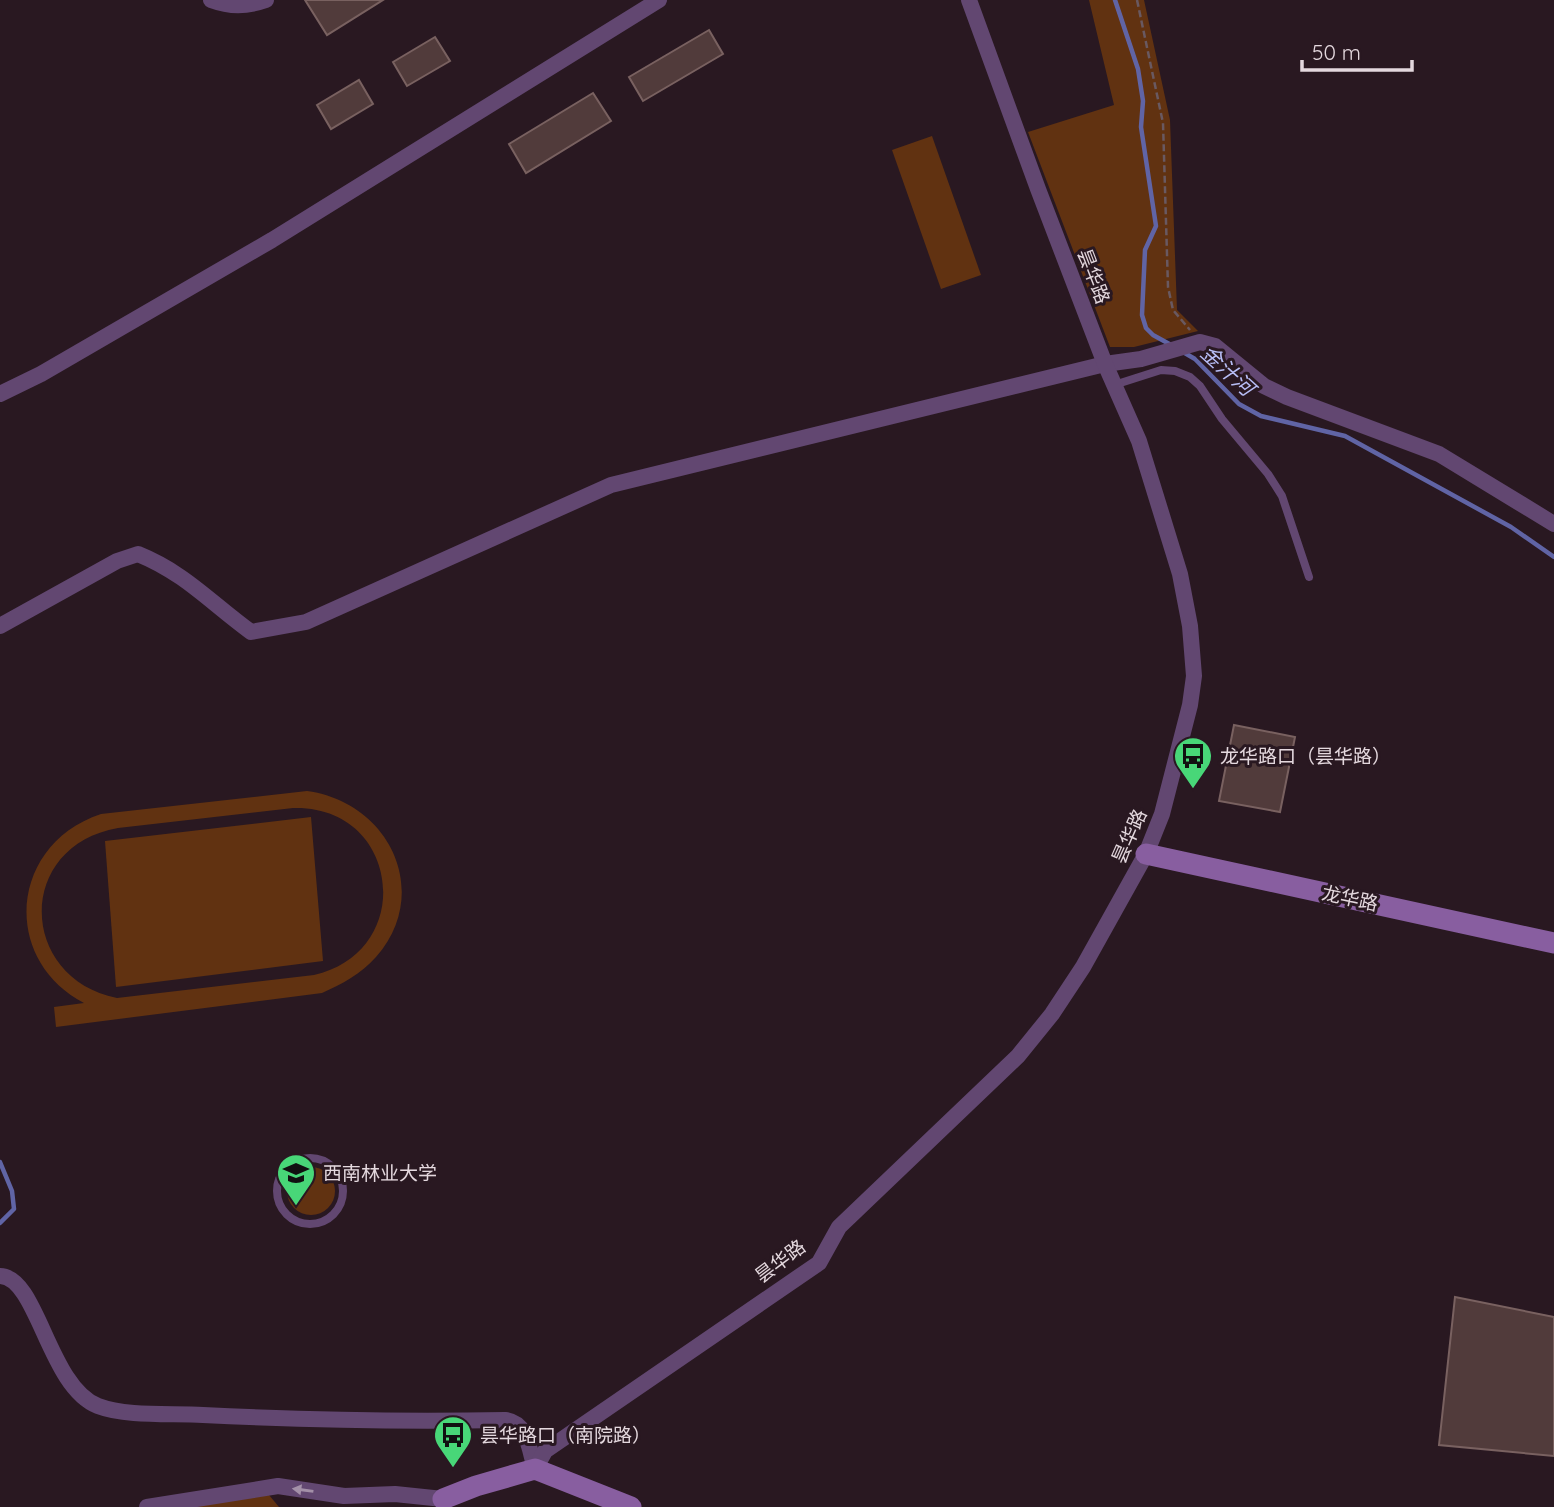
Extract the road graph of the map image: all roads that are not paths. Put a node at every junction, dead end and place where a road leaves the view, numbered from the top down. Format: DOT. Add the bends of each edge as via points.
graph roads {
  1 [pos="211,0"];
  2 [pos="265,0"];
  3 [pos="659,0"];
  4 [pos="969,0"];
  5 [pos="1105,363"];
  6 [pos="1114,385"];
  7 [pos="0,394"];
  8 [pos="1554,524"];
  9 [pos="1309,577"];
  10 [pos="0,626"];
  11 [pos="1146,853"];
  12 [pos="1554,943"];
  13 [pos="341,1179"];
  14 [pos="0,1276"];
  15 [pos="535,1469"];
  16 [pos="395,1494"];
  17 [pos="440,1503"];
  18 [pos="147,1507"];
  19 [pos="360,1507"];
  20 [pos="631,1507"];
  1 -- 2 [label="street" via="242,6"];
  3 -- 7 [label="street" via="272,240"];
  4 -- 5 [label="street, 昙华路"];
  5 -- 6 [label="street, 昙华路"];
  5 -- 8 [label="street" via="1141,359 1200,342 1215,346 1264,386 1439,454"];
  5 -- 10 [label="street" via="611,485 306,622 251,632 191,583 138,554 117,561"];
  6 -- 9 [label="lane" via="1161,370 1190,377 1200,386 1282,496"];
  6 -- 11 [label="street, 昙华路" via="1139,441 1180,574 1194,676 1162,814"];
  11 -- 12 [label="street, 龙华路"];
  11 -- 15 [label="street, 昙华路" via="1083,967 1044,1025 1018,1056 839,1227 819,1263 545,1451"];
  13 -- 13 [label="lane" via="323,1161 298,1160 280,1178 279,1203 297,1221 322,1221 340,1204"];
  14 -- 15 [label="street" via="11,1278 26,1295 67,1381 89,1402 102,1407 256,1417 513,1421 524,1431"];
  15 -- 17 [label="street" via="476,1486"];
  15 -- 20 [label="street"];
  16 -- 17 [label="street"];
  16 -- 18 [label="street, one-way" via="344,1496 278,1486"];
  16 -- 19 [label="street"];
}
